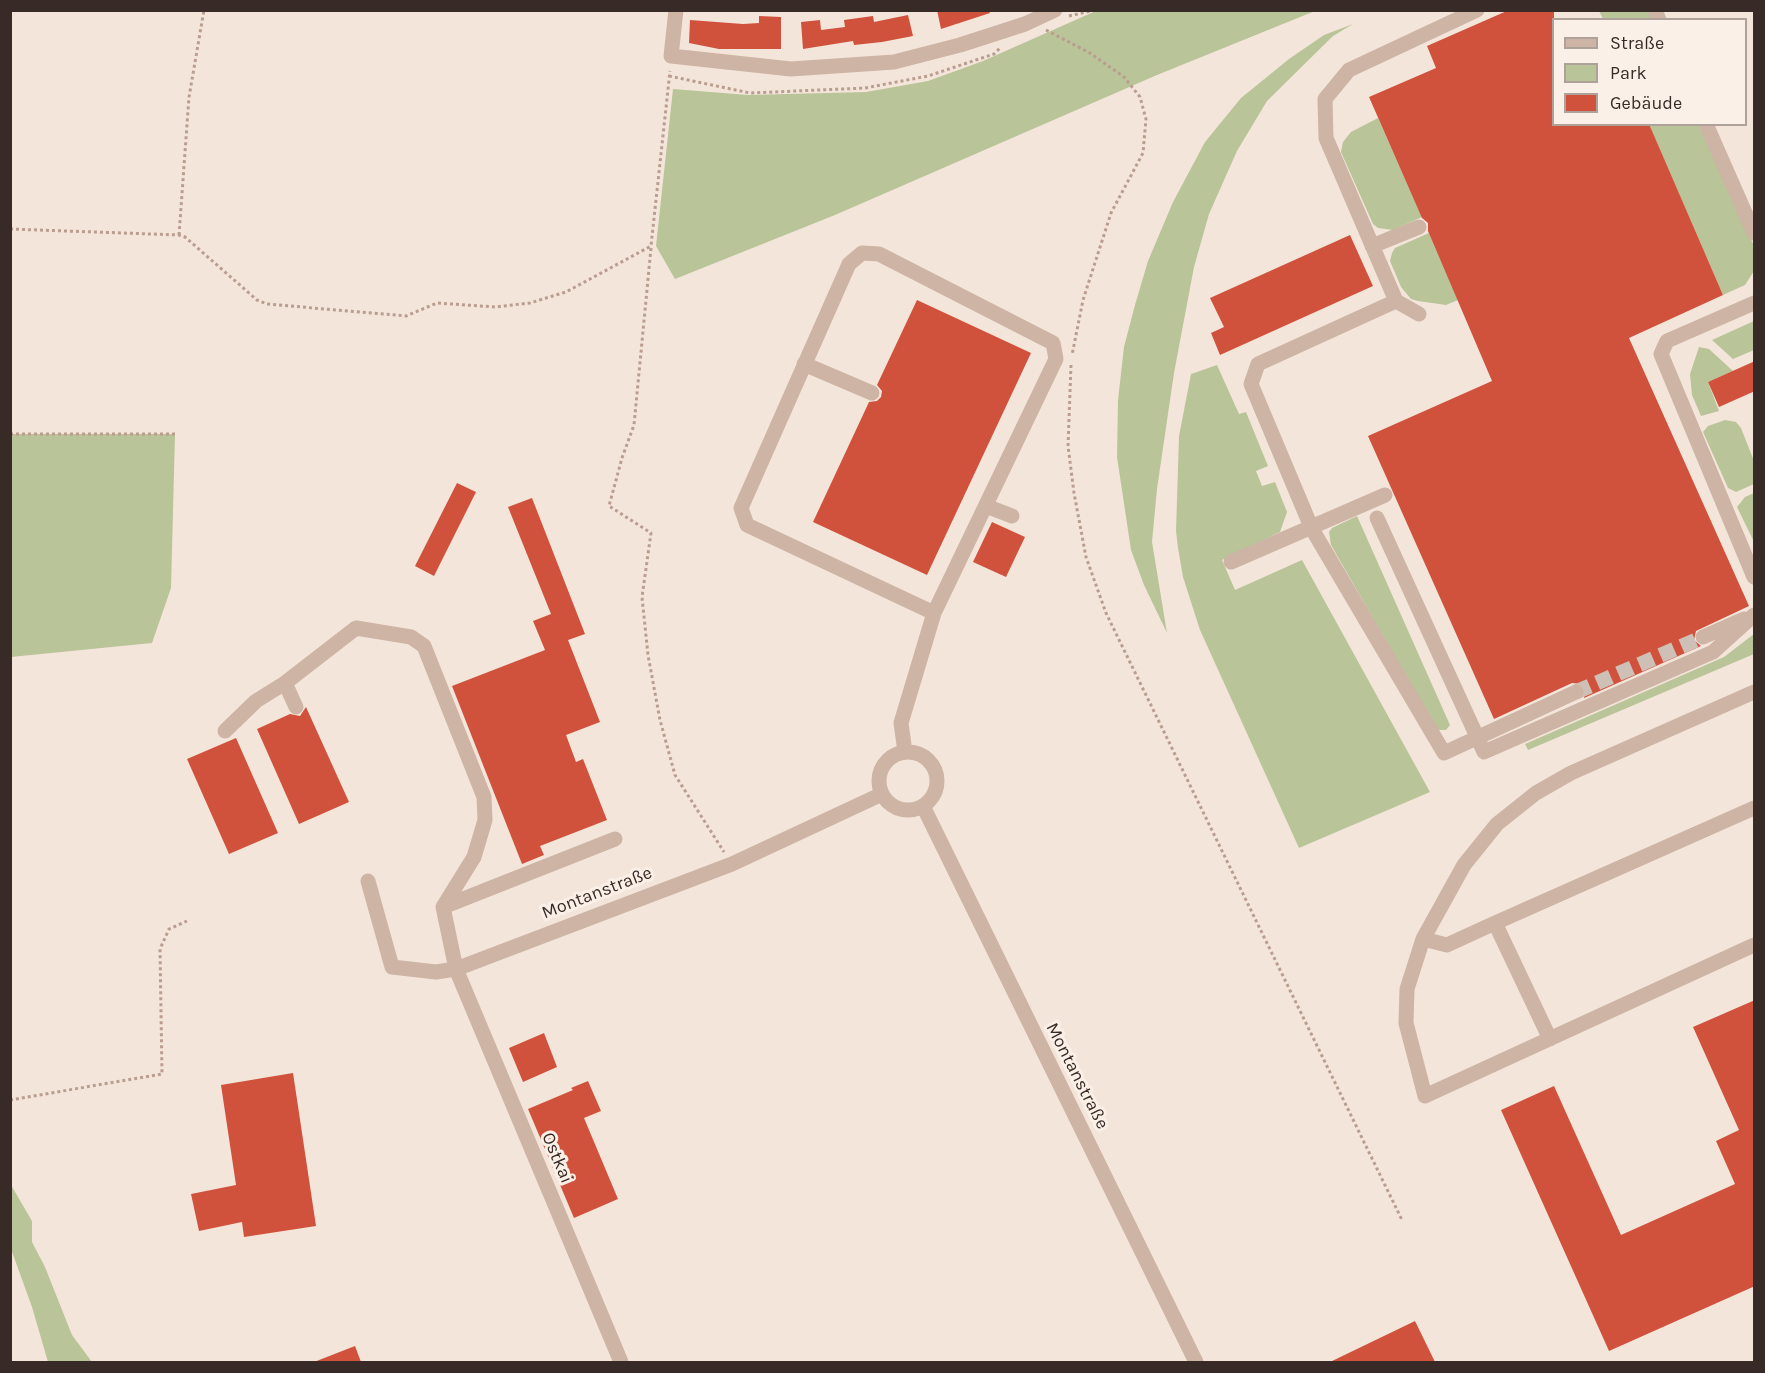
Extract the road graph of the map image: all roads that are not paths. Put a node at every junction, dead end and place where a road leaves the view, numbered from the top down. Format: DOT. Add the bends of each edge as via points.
graph roads {
  1 [pos="676,10"];
  2 [pos="1056,10"];
  3 [pos="1477,10"];
  4 [pos="1023,17"];
  5 [pos="1707,126"];
  6 [pos="1419,227"];
  7 [pos="1755,233"];
  8 [pos="1372,246"];
  9 [pos="1396,301"];
  10 [pos="1755,303"];
  11 [pos="1419,314"];
  12 [pos="804,364"];
  13 [pos="872,393"];
  14 [pos="1385,495"];
  15 [pos="986,506"];
  16 [pos="1012,516"];
  17 [pos="1377,518"];
  18 [pos="1312,529"];
  19 [pos="1231,562"];
  20 [pos="1755,578"];
  21 [pos="934,613"];
  22 [pos="1755,614"];
  23 [pos="1703,637"];
  24 [pos="285,683"];
  25 [pos="1576,692"];
  26 [pos="1755,692"];
  27 [pos="296,706"];
  28 [pos="225,731"];
  29 [pos="1478,738"];
  30 [pos="905,752"];
  31 [pos="882,794"];
  32 [pos="923,806"];
  33 [pos="1755,808"];
  34 [pos="615,839"];
  35 [pos="368,880"];
  36 [pos="443,907"];
  37 [pos="1495,923"];
  38 [pos="1423,939"];
  39 [pos="1755,945"];
  40 [pos="456,969"];
  41 [pos="1550,1039"];
  42 [pos="621,1362"];
  43 [pos="1196,1362"];
  1 -- 4 [label="street" via="671,56 790,69 894,62"];
  2 -- 4 [label="street"];
  3 -- 8 [label="street" via="1349,70 1325,99 1326,138"];
  5 -- 7 [label="street"];
  6 -- 8 [label="street"];
  8 -- 9 [label="street"];
  9 -- 11 [label="street"];
  9 -- 18 [label="street" via="1258,364 1251,384"];
  10 -- 20 [label="street" via="1667,341 1661,354"];
  12 -- 13 [label="street"];
  12 -- 15 [label="street" via="849,264 862,253 890,259 1053,343 1056,359"];
  12 -- 21 [label="street" via="741,508 747,525"];
  14 -- 18 [label="street"];
  15 -- 16 [label="street"];
  15 -- 21 [label="street"];
  17 -- 29 [label="street"];
  18 -- 19 [label="street"];
  18 -- 29 [label="street" via="1444,753"];
  21 -- 30 [label="street" via="901,723"];
  22 -- 23 [label="street"];
  22 -- 29 [label="street" via="1713,652 1484,752"];
  24 -- 27 [label="street"];
  24 -- 28 [label="street" via="256,701"];
  24 -- 36 [label="street" via="356,628 411,637 424,646 484,797 485,820 474,856"];
  25 -- 29 [label="street"];
  26 -- 38 [label="street" via="1571,773 1536,793 1497,824 1464,865"];
  30 -- 31 [label="street" via="882,769"];
  30 -- 32 [label="street" via="927,758 937,775 936,790"];
  31 -- 32 [label="street" via="894,807 904,810"];
  31 -- 40 [label="street, Montanstraße" via="732,864"];
  32 -- 43 [label="street, Montanstraße"];
  33 -- 37 [label="street"];
  34 -- 36 [label="street"];
  35 -- 40 [label="street, Montanstraße" via="392,967 436,972"];
  36 -- 40 [label="street, Ostkai"];
  37 -- 38 [label="street" via="1447,945"];
  37 -- 41 [label="street"];
  38 -- 41 [label="street" via="1407,990 1406,1023 1425,1096"];
  39 -- 41 [label="street"];
  40 -- 42 [label="street, Ostkai"];
}
